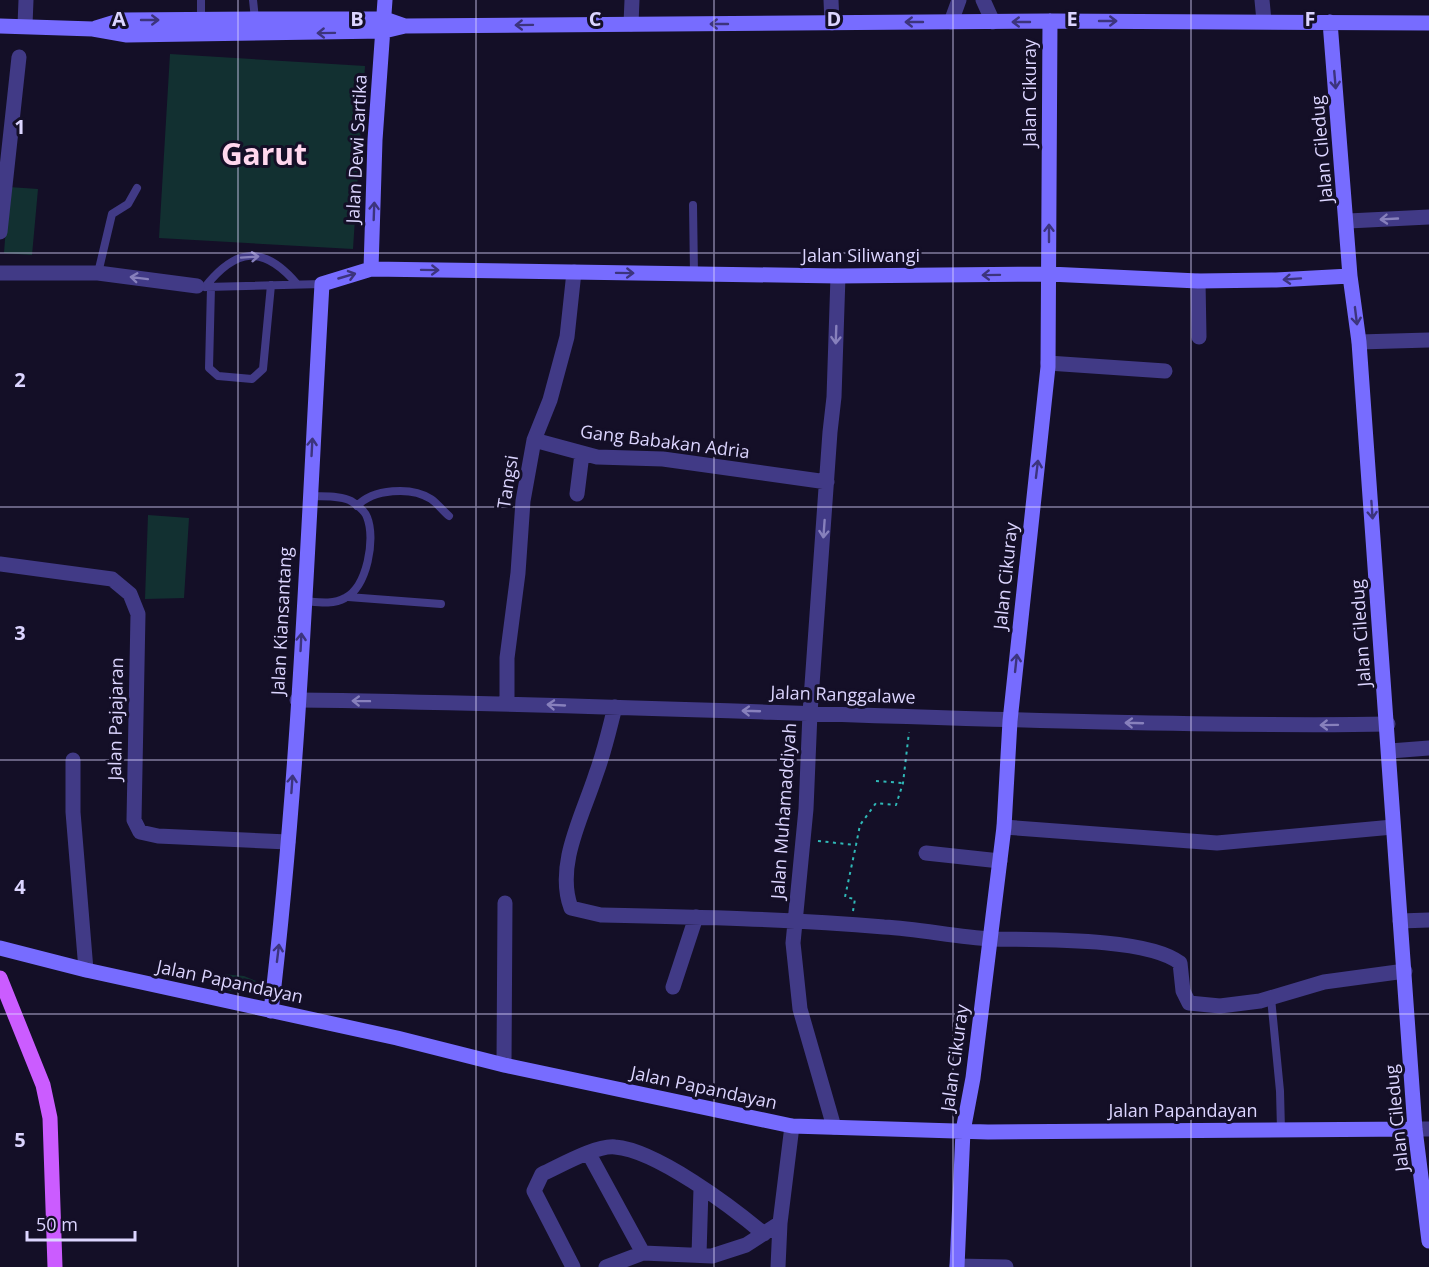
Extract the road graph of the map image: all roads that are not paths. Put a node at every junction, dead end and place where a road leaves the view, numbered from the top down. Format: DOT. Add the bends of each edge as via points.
graph roads {
  1 [pos="26,0"];
  2 [pos="201,0"];
  3 [pos="253,0"];
  4 [pos="385,0"];
  5 [pos="632,0"];
  6 [pos="831,0"];
  7 [pos="959,0"];
  8 [pos="982,0"];
  9 [pos="1262,0"];
  10 [pos="201,19"];
  11 [pos="255,19"];
  12 [pos="1050,21"];
  13 [pos="1264,21"];
  14 [pos="951,22"];
  15 [pos="993,22"];
  16 [pos="1330,22"];
  17 [pos="832,23"];
  18 [pos="1429,23"];
  19 [pos="631,24"];
  20 [pos="25,25"];
  21 [pos="385,25"];
  22 [pos="0,26"];
  23 [pos="93,29"];
  24 [pos="200,36"];
  25 [pos="19,57"];
  26 [pos="2,187"];
  27 [pos="137,188"];
  28 [pos="693,205"];
  29 [pos="1429,217"];
  30 [pos="1348,221"];
  31 [pos="0,232"];
  32 [pos="371,269"];
  33 [pos="574,272"];
  34 [pos="0,273"];
  35 [pos="98,273"];
  36 [pos="694,274"];
  37 [pos="1049,274"];
  38 [pos="838,276"];
  39 [pos="1350,276"];
  40 [pos="1198,281"];
  41 [pos="297,284"];
  42 [pos="322,284"];
  43 [pos="271,285"];
  44 [pos="204,286"];
  45 [pos="1199,337"];
  46 [pos="1429,340"];
  47 [pos="1359,342"];
  48 [pos="1048,363"];
  49 [pos="1165,372"];
  50 [pos="534,440"];
  51 [pos="582,454"];
  52 [pos="827,482"];
  53 [pos="577,494"];
  54 [pos="309,496"];
  55 [pos="357,506"];
  56 [pos="449,516"];
  57 [pos="0,564"];
  58 [pos="348,597"];
  59 [pos="303,602"];
  60 [pos="441,604"];
  61 [pos="297,700"];
  62 [pos="507,702"];
  63 [pos="615,707"];
  64 [pos="810,713"];
  65 [pos="1010,721"];
  66 [pos="1388,724"];
  67 [pos="1429,747"];
  68 [pos="1390,752"];
  69 [pos="73,760"];
  70 [pos="1004,827"];
  71 [pos="1393,828"];
  72 [pos="288,842"];
  73 [pos="926,853"];
  74 [pos="1000,861"];
  75 [pos="505,903"];
  76 [pos="696,917"];
  77 [pos="1429,920"];
  78 [pos="1400,921"];
  79 [pos="796,922"];
  80 [pos="991,939"];
  81 [pos="0,948"];
  82 [pos="86,970"];
  83 [pos="1405,971"];
  84 [pos="0,978"];
  85 [pos="673,987"];
  86 [pos="1271,998"];
  87 [pos="271,1011"];
  88 [pos="504,1065"];
  89 [pos="792,1126"];
  90 [pos="834,1127"];
  91 [pos="1422,1129"];
  92 [pos="1281,1130"];
  93 [pos="963,1131"];
  94 [pos="589,1154"];
  95 [pos="702,1188"];
  96 [pos="780,1224"];
  97 [pos="1429,1233"];
  98 [pos="765,1234"];
  99 [pos="643,1254"];
  100 [pos="694,1259"];
  101 [pos="55,1267"];
  102 [pos="573,1267"];
  103 [pos="606,1267"];
  104 [pos="778,1267"];
  105 [pos="957,1267"];
  106 [pos="1006,1267"];
  1 -- 20 [label="street"];
  2 -- 10 [label="lane"];
  3 -- 11 [label="lane"];
  4 -- 21 [label="street, Jalan Dewi Sartika"];
  5 -- 19 [label="street"];
  6 -- 17 [label="street"];
  7 -- 14 [label="street"];
  8 -- 15 [label="street"];
  9 -- 13 [label="street"];
  10 -- 11 [label="street"];
  23 -- 10 [label="street, one-way" via="122,20"];
  10 -- 24 [label="lane"];
  11 -- 21 [label="street"];
  12 -- 13 [label="street, one-way"];
  12 -- 15 [label="street, one-way"];
  37 -- 12 [label="street, Jalan Cikuray, one-way"];
  13 -- 16 [label="street"];
  14 -- 15 [label="street"];
  14 -- 17 [label="street, one-way"];
  16 -- 18 [label="street"];
  16 -- 30 [label="street, Jalan Ciledug, one-way"];
  17 -- 19 [label="street, one-way"];
  19 -- 21 [label="street, one-way"];
  20 -- 22 [label="street"];
  20 -- 23 [label="street"];
  21 -- 24 [label="street, one-way"];
  32 -- 21 [label="street, Jalan Dewi Sartika, one-way" via="375,140"];
  23 -- 24 [label="street" via="127,35"];
  25 -- 26 [label="street"];
  26 -- 31 [label="street"];
  27 -- 35 [label="lane" via="128,204 112,214"];
  28 -- 36 [label="lane"];
  29 -- 30 [label="street, one-way"];
  30 -- 39 [label="street, Jalan Ciledug"];
  32 -- 33 [label="street, Jalan Siliwangi, one-way"];
  42 -- 32 [label="street, one-way"];
  33 -- 36 [label="street, Jalan Siliwangi, one-way"];
  33 -- 50 [label="street, Tangsi" via="567,337 550,400"];
  34 -- 35 [label="street"];
  44 -- 35 [label="street, one-way"];
  36 -- 38 [label="street, Jalan Siliwangi"];
  37 -- 38 [label="street, Jalan Siliwangi, one-way"];
  37 -- 40 [label="street, Jalan Siliwangi"];
  37 -- 48 [label="street, Jalan Cikuray"];
  38 -- 52 [label="street, Jalan Muhamaddiyah, one-way"];
  39 -- 40 [label="street, Jalan Siliwangi, one-way"];
  39 -- 47 [label="street, Jalan Ciledug, one-way"];
  40 -- 45 [label="street"];
  41 -- 42 [label="lane"];
  41 -- 43 [label="lane"];
  44 -- 41 [label="lane, one-way" via="236,258 260,256 275,263"];
  54 -- 42 [label="street, Jalan Kiansantang, one-way"];
  43 -- 44 [label="lane"];
  43 -- 44 [label="lane" via="263,369 252,379 218,376 209,368"];
  46 -- 47 [label="street"];
  47 -- 66 [label="street, Jalan Ciledug, one-way"];
  48 -- 49 [label="street"];
  65 -- 48 [label="street, Jalan Cikuray, one-way"];
  50 -- 51 [label="street, Gang Babakan Adria"];
  50 -- 62 [label="street, Tangsi" via="523,501 507,658"];
  51 -- 52 [label="street, Gang Babakan Adria" via="663,459"];
  51 -- 53 [label="street"];
  52 -- 64 [label="street, Jalan Muhamaddiyah, one-way"];
  54 -- 55 [label="lane" via="349,499"];
  54 -- 59 [label="street, Jalan Kiansantang"];
  55 -- 56 [label="lane" via="366,497 386,492 416,494 431,499"];
  55 -- 58 [label="lane" via="367,517 369,550 366,575"];
  57 -- 72 [label="street, Jalan Pajajaran" via="112,579 130,594 138,614 134,820 140,832"];
  58 -- 59 [label="lane"];
  58 -- 60 [label="lane"];
  61 -- 59 [label="street, Jalan Kiansantang, one-way"];
  62 -- 61 [label="street, Jalan Ranggalawe, one-way"];
  72 -- 61 [label="street, Jalan Kiansantang, one-way"];
  63 -- 62 [label="street, Jalan Ranggalawe, one-way"];
  64 -- 63 [label="street, Jalan Ranggalawe, one-way"];
  63 -- 76 [label="street" via="572,844 566,889 571,908 601,915"];
  64 -- 65 [label="street, Jalan Ranggalawe"];
  64 -- 79 [label="street, Jalan Muhamaddiyah"];
  66 -- 65 [label="street, Jalan Ranggalawe, one-way" via="1278,727"];
  65 -- 70 [label="street, Jalan Cikuray"];
  66 -- 68 [label="street, Jalan Ciledug"];
  67 -- 68 [label="street"];
  68 -- 71 [label="street, Jalan Ciledug"];
  69 -- 82 [label="street" via="73,812"];
  70 -- 71 [label="street" via="1217,843"];
  70 -- 74 [label="street, Jalan Cikuray"];
  71 -- 78 [label="street, Jalan Ciledug"];
  87 -- 72 [label="street, Jalan Kiansantang, one-way"];
  73 -- 74 [label="street"];
  74 -- 80 [label="street, Jalan Cikuray"];
  75 -- 88 [label="street"];
  76 -- 79 [label="street"];
  76 -- 85 [label="street"];
  77 -- 78 [label="street"];
  78 -- 83 [label="street, Jalan Ciledug"];
  79 -- 80 [label="street"];
  79 -- 90 [label="street, Jalan Muhamaddiyah" via="793,943 797,992"];
  80 -- 86 [label="street" via="1057,940 1133,947 1166,955 1180,963 1183,991 1189,1003 1220,1006"];
  80 -- 93 [label="street, Jalan Cikuray"];
  81 -- 82 [label="street, Jalan Papandayan"];
  82 -- 87 [label="street, Jalan Papandayan"];
  83 -- 86 [label="street" via="1324,982"];
  83 -- 91 [label="street, Jalan Ciledug"];
  84 -- 101 [label="main road" via="43,1085 50,1118"];
  86 -- 92 [label="lane"];
  87 -- 88 [label="street, Jalan Papandayan"];
  88 -- 89 [label="street, Jalan Papandayan"];
  89 -- 90 [label="street, Jalan Papandayan"];
  89 -- 96 [label="street"];
  90 -- 93 [label="street, Jalan Papandayan"];
  91 -- 92 [label="street, Jalan Papandayan"];
  91 -- 97 [label="street, Jalan Ciledug"];
  92 -- 93 [label="street, Jalan Papandayan"];
  93 -- 105 [label="street, Jalan Cikuray"];
  94 -- 95 [label="street" via="614,1147 644,1153"];
  94 -- 99 [label="street"];
  94 -- 102 [label="street" via="542,1174 534,1191"];
  95 -- 98 [label="street"];
  95 -- 100 [label="street"];
  96 -- 98 [label="street"];
  96 -- 104 [label="street"];
  98 -- 100 [label="street" via="746,1245"];
  99 -- 100 [label="street"];
  99 -- 103 [label="street"];
  105 -- 106 [label="street"];
}
